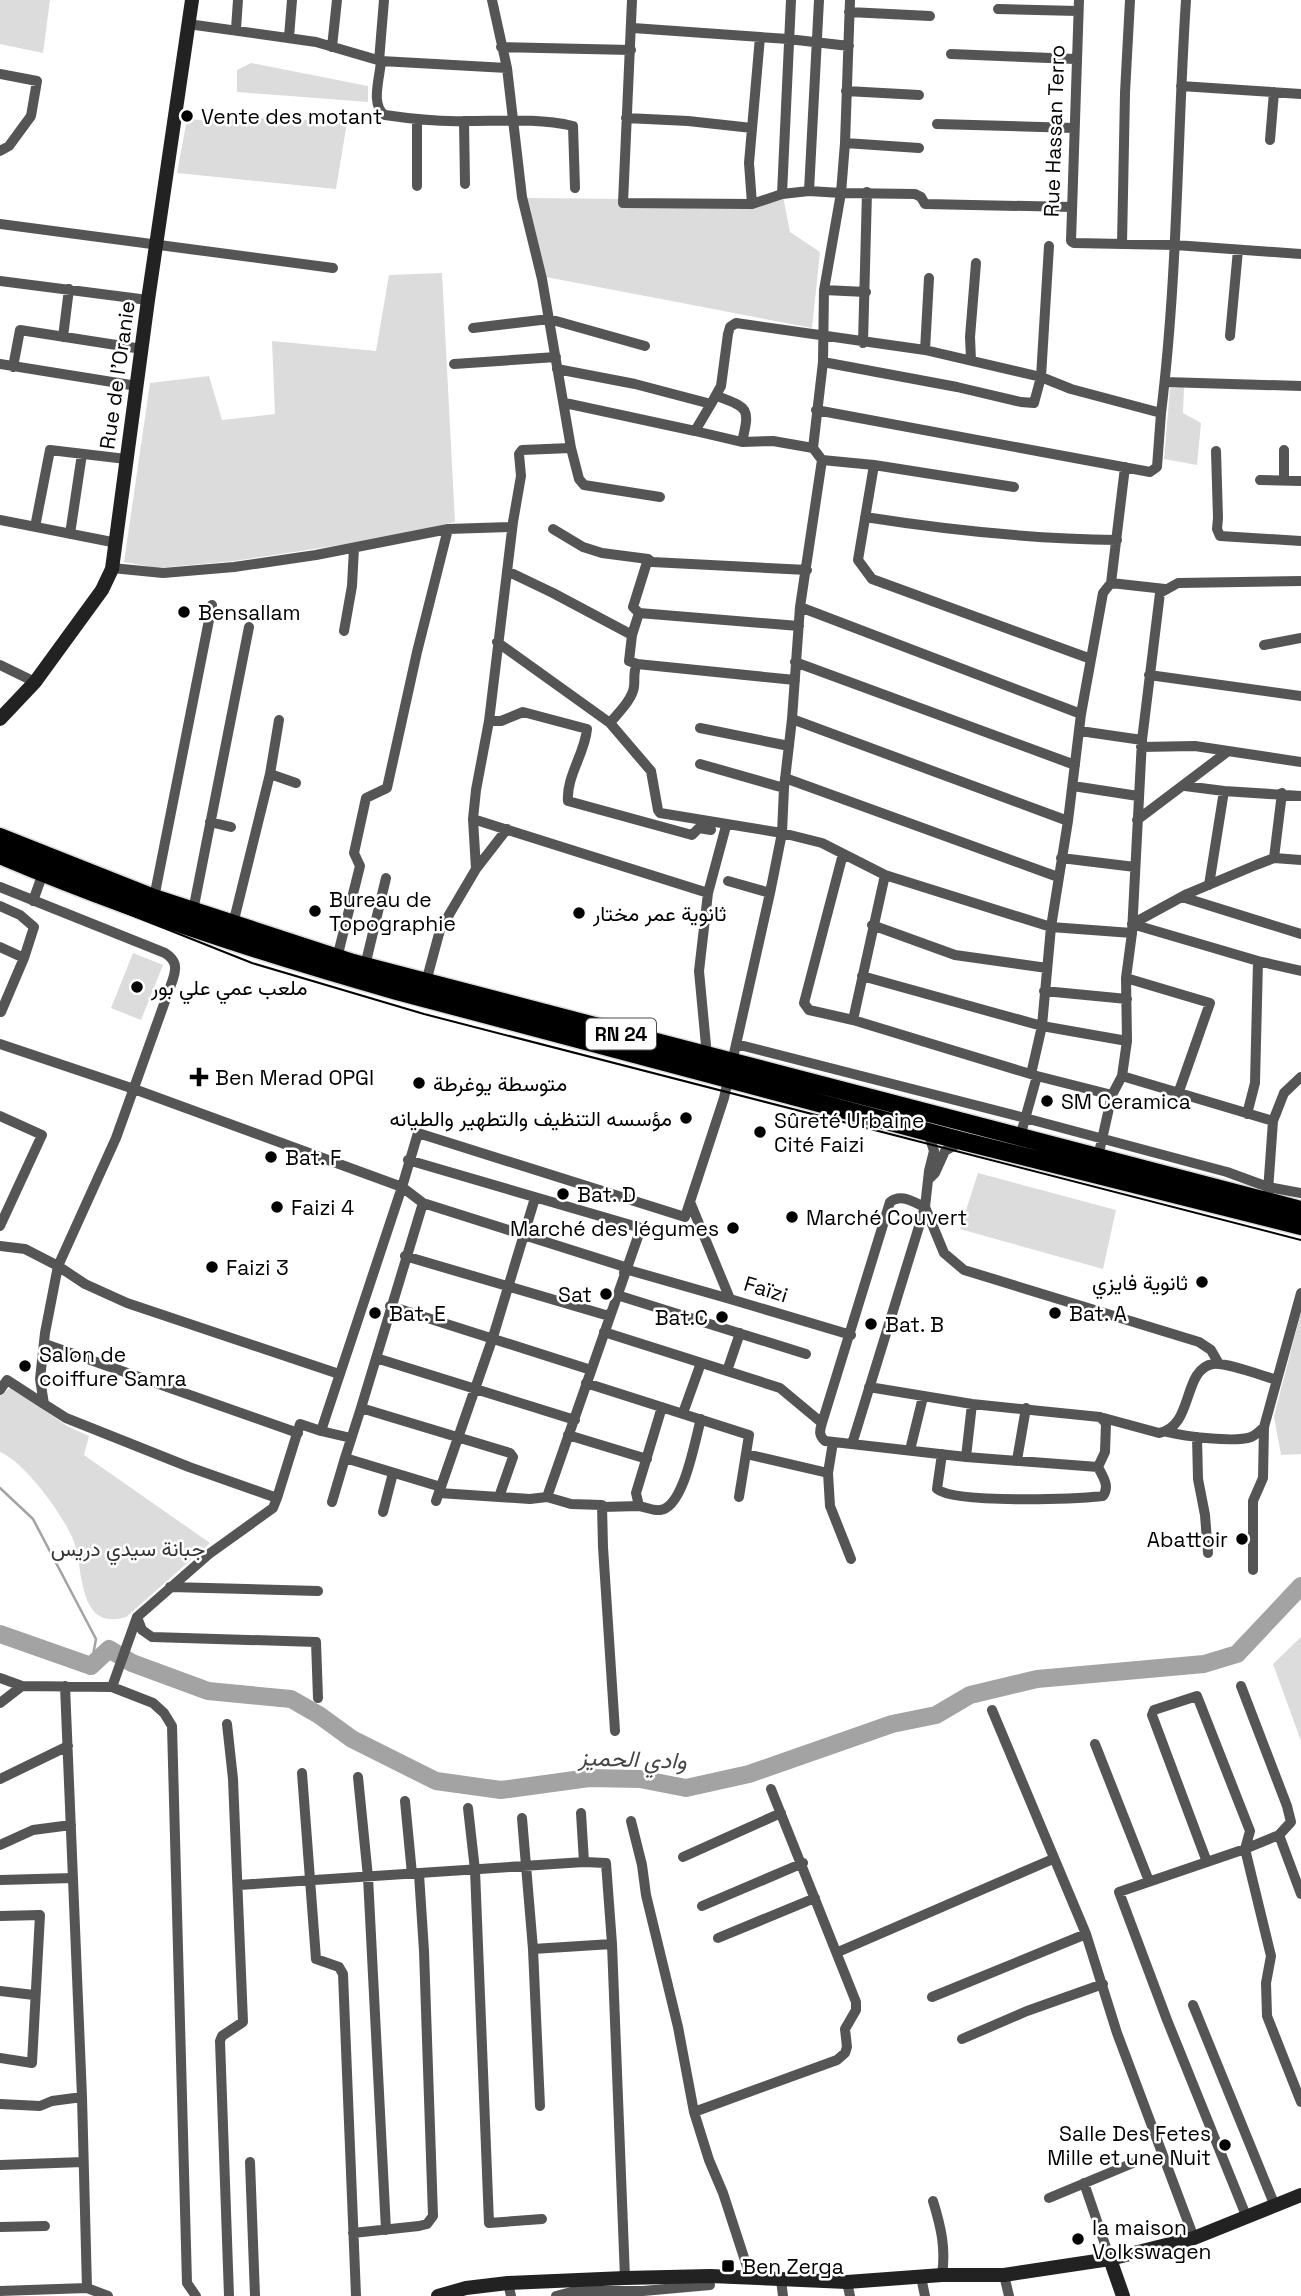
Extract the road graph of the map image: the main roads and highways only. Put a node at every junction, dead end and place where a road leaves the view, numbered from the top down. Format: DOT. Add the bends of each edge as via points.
graph roads {
  1 [pos="192,0"];
  2 [pos="0,719"];
  3 [pos="0,837"];
  4 [pos="0,855"];
  5 [pos="191,919"];
  6 [pos="732,1061"];
  7 [pos="1264,1203"];
  8 [pos="1301,1210"];
  9 [pos="1301,1226"];
  10 [pos="1301,2195"];
  11 [pos="1110,2259"];
  12 [pos="711,2286"];
  13 [pos="848,2289"];
  14 [pos="510,2290"];
  15 [pos="574,2290"];
  16 [pos="438,2296"];
  17 [pos="1123,2296"];
  1 -- 2 [label="main road, Rue de l'Oranie" via="112,568 103,590 35,682"];
  3 -- 5 [label="main road, RN 24" via="154,898"];
  4 -- 5 [label="main road, RN 24"];
  5 -- 6 [label="main road, RN 24" via="233,924 365,966"];
  5 -- 6 [label="main road, RN 24" via="384,988"];
  6 -- 7 [label="main road, RN 24"];
  6 -- 7 [label="main road, RN 24" via="928,1132"];
  7 -- 8 [label="main road, RN 24"];
  7 -- 9 [label="main road, RN 24"];
  10 -- 11 [label="main road" via="1194,2238"];
  11 -- 13 [label="main road" via="1004,2275 942,2275"];
  11 -- 17 [label="main road"];
  12 -- 13 [label="main road" via="751,2279"];
  12 -- 15 [label="main road" via="625,2278"];
  14 -- 15 [label="main road"];
  14 -- 16 [label="main road" via="466,2288"];
}
